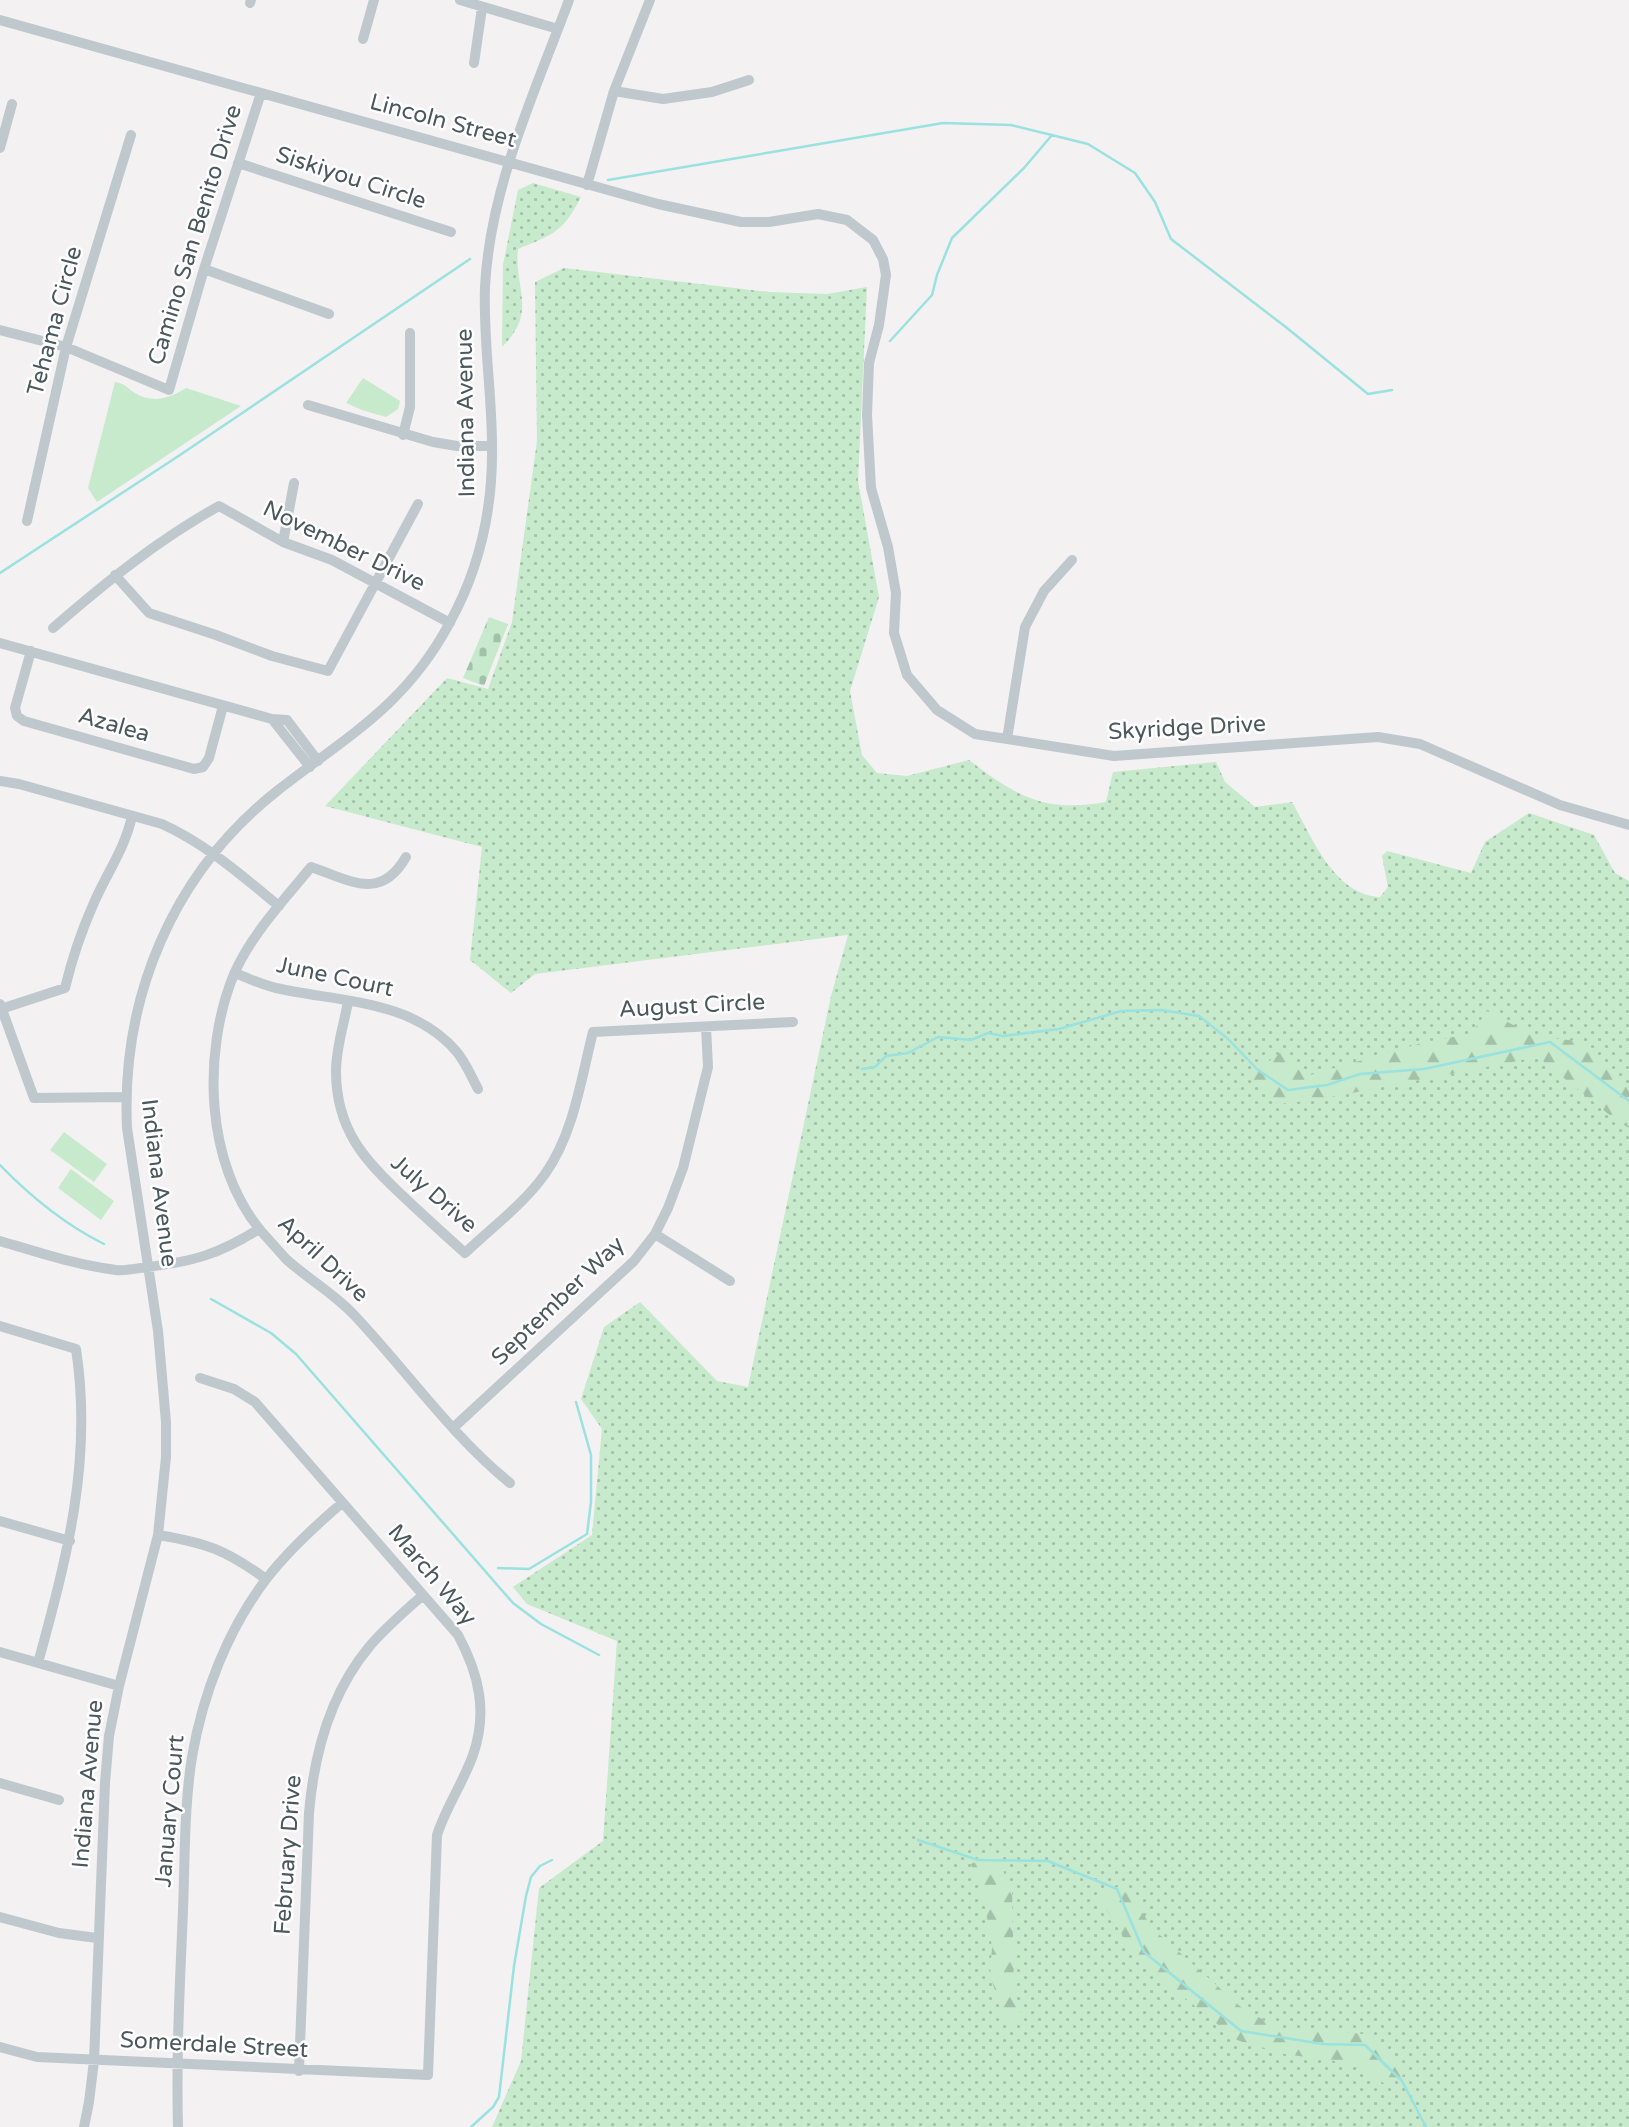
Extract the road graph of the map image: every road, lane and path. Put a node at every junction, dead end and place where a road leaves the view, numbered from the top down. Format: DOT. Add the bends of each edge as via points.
graph roads {
  1 [pos="374,0"];
  2 [pos="460,0"];
  3 [pos="569,0"];
  4 [pos="650,0"];
  5 [pos="482,8"];
  6 [pos="0,20"];
  7 [pos="558,29"];
  8 [pos="363,39"];
  9 [pos="474,64"];
  10 [pos="749,80"];
  11 [pos="614,92"];
  12 [pos="261,93"];
  13 [pos="12,104"];
  14 [pos="131,135"];
  15 [pos="0,148"];
  16 [pos="510,161"];
  17 [pos="238,163"];
  18 [pos="587,185"];
  19 [pos="450,232"];
  20 [pos="873,240"];
  21 [pos="204,269"];
  22 [pos="330,314"];
  23 [pos="0,330"];
  24 [pos="410,333"];
  25 [pos="66,347"];
  26 [pos="308,405"];
  27 [pos="403,435"];
  28 [pos="492,446"];
  29 [pos="294,483"];
  30 [pos="418,503"];
  31 [pos="27,521"];
  32 [pos="283,542"];
  33 [pos="1072,560"];
  34 [pos="115,575"];
  35 [pos="375,582"];
  36 [pos="450,623"];
  37 [pos="53,628"];
  38 [pos="0,643"];
  39 [pos="32,651"];
  40 [pos="223,706"];
  41 [pos="1007,739"];
  42 [pos="314,764"];
  43 [pos="0,781"];
  44 [pos="132,816"];
  45 [pos="1629,825"];
  46 [pos="215,853"];
  47 [pos="406,857"];
  48 [pos="279,906"];
  49 [pos="235,973"];
  50 [pos="348,1002"];
  51 [pos="1,1006"];
  52 [pos="793,1022"];
  53 [pos="706,1027"];
  54 [pos="593,1032"];
  55 [pos="478,1088"];
  56 [pos="126,1097"];
  57 [pos="259,1229"];
  58 [pos="655,1234"];
  59 [pos="0,1241"];
  60 [pos="148,1267"];
  61 [pos="730,1281"];
  62 [pos="0,1326"];
  63 [pos="200,1378"];
  64 [pos="453,1428"];
  65 [pos="510,1483"];
  66 [pos="342,1503"];
  67 [pos="0,1521"];
  68 [pos="158,1535"];
  69 [pos="70,1541"];
  70 [pos="266,1579"];
  71 [pos="423,1595"];
  72 [pos="0,1652"];
  73 [pos="38,1663"];
  74 [pos="119,1686"];
  75 [pos="0,1783"];
  76 [pos="59,1800"];
  77 [pos="0,1917"];
  78 [pos="97,1938"];
  79 [pos="0,2047"];
  80 [pos="93,2061"];
  81 [pos="176,2064"];
  82 [pos="299,2071"];
  83 [pos="428,2075"];
  84 [pos="84,2127"];
  85 [pos="178,2127"];
  1 -- 8 [label="street"];
  2 -- 5 [label="street"];
  3 -- 7 [label="street, Indiana Avenue"];
  4 -- 11 [label="street"];
  5 -- 7 [label="street"];
  5 -- 9 [label="street"];
  6 -- 12 [label="street, Lincoln Street"];
  7 -- 16 [label="street, Indiana Avenue"];
  10 -- 11 [label="street" via="712,92 663,99"];
  11 -- 18 [label="street"];
  12 -- 16 [label="street, Lincoln Street"];
  12 -- 17 [label="street, Camino San Benito Drive"];
  13 -- 15 [label="street"];
  14 -- 25 [label="street, Tehama Circle"];
  16 -- 18 [label="street, Lincoln Street"];
  16 -- 28 [label="street, Indiana Avenue" via="496,212 485,287"];
  17 -- 19 [label="street, Siskiyou Circle"];
  17 -- 21 [label="street, Camino San Benito Drive"];
  18 -- 20 [label="street, Lincoln Street" via="741,222 818,214 847,220"];
  20 -- 41 [label="street, Skyridge Drive" via="886,275 869,362 867,415 871,488 895,593 894,633 907,675 937,710 975,734"];
  21 -- 22 [label="street"];
  21 -- 25 [label="street, Camino San Benito Drive" via="169,390"];
  23 -- 25 [label="street"];
  24 -- 27 [label="street" via="411,407"];
  25 -- 31 [label="street, Tehama Circle"];
  26 -- 27 [label="street"];
  27 -- 28 [label="street" via="457,446"];
  28 -- 36 [label="street, Indiana Avenue" via="481,545"];
  29 -- 32 [label="street"];
  30 -- 35 [label="street"];
  32 -- 34 [label="street, November Drive" via="219,506"];
  32 -- 35 [label="street, November Drive"];
  33 -- 41 [label="street" via="1044,591 1025,627"];
  34 -- 35 [label="street" via="149,613 328,671"];
  34 -- 37 [label="street"];
  35 -- 36 [label="street, November Drive"];
  36 -- 42 [label="street, Indiana Avenue" via="393,701"];
  38 -- 39 [label="street"];
  39 -- 40 [label="street"];
  39 -- 40 [label="street, Azalea" via="15,712 23,721 50,729 200,769 209,758"];
  40 -- 42 [label="street" via="272,719"];
  41 -- 45 [label="street, Skyridge Drive" via="1115,756 1378,737 1420,744 1560,805"];
  42 -- 46 [label="street, Indiana Avenue" via="253,812"];
  43 -- 44 [label="street"];
  44 -- 46 [label="street" via="183,833"];
  44 -- 51 [label="street" via="122,849 93,904 65,988"];
  46 -- 48 [label="street"];
  46 -- 56 [label="street, Indiana Avenue" via="179,904 149,968 133,1028"];
  47 -- 48 [label="street, April Drive" via="392,877 369,886 311,867"];
  48 -- 49 [label="street, April Drive"];
  49 -- 50 [label="street, June Court" via="273,987"];
  49 -- 57 [label="street, April Drive" via="215,1046 216,1116 237,1194"];
  50 -- 54 [label="street, July Drive" via="336,1069 344,1123 375,1170 465,1253 545,1175 562,1144"];
  50 -- 55 [label="street, June Court" via="386,1007 439,1034 458,1052"];
  51 -- 56 [label="street" via="34,1098"];
  52 -- 53 [label="street, August Circle"];
  53 -- 54 [label="street, August Circle"];
  53 -- 58 [label="street, September Way" via="704,1091 683,1168"];
  56 -- 60 [label="street, Indiana Avenue"];
  57 -- 60 [label="street" via="208,1256"];
  57 -- 64 [label="street, April Drive" via="287,1260 354,1314"];
  58 -- 61 [label="street"];
  58 -- 64 [label="street, September Way" via="634,1261"];
  59 -- 60 [label="street" via="119,1270"];
  60 -- 68 [label="street, Indiana Avenue" via="166,1422"];
  62 -- 69 [label="street" via="76,1349 82,1389 82,1448"];
  63 -- 66 [label="street, March Way" via="234,1389 255,1402"];
  64 -- 65 [label="street, April Drive"];
  66 -- 70 [label="street, January Court"];
  66 -- 71 [label="street, March Way"];
  67 -- 69 [label="street"];
  68 -- 70 [label="street" via="202,1543"];
  68 -- 74 [label="street, Indiana Avenue"];
  69 -- 73 [label="street"];
  70 -- 81 [label="street, January Court" via="243,1615 209,1688 192,1758"];
  71 -- 82 [label="street, February Drive" via="367,1649 345,1683 320,1743 309,1813"];
  71 -- 83 [label="street, March Way" via="469,1656 482,1707 472,1757 437,1835"];
  72 -- 73 [label="street"];
  73 -- 74 [label="street"];
  74 -- 78 [label="street, Indiana Avenue" via="104,1783"];
  75 -- 76 [label="street"];
  77 -- 78 [label="street"];
  78 -- 80 [label="street, Indiana Avenue"];
  79 -- 80 [label="street, Somerdale Street" via="37,2057"];
  80 -- 81 [label="street, Somerdale Street"];
  80 -- 84 [label="street, Indiana Avenue"];
  81 -- 82 [label="street, Somerdale Street"];
  81 -- 85 [label="street, January Court"];
  82 -- 83 [label="street, Somerdale Street"];
}
